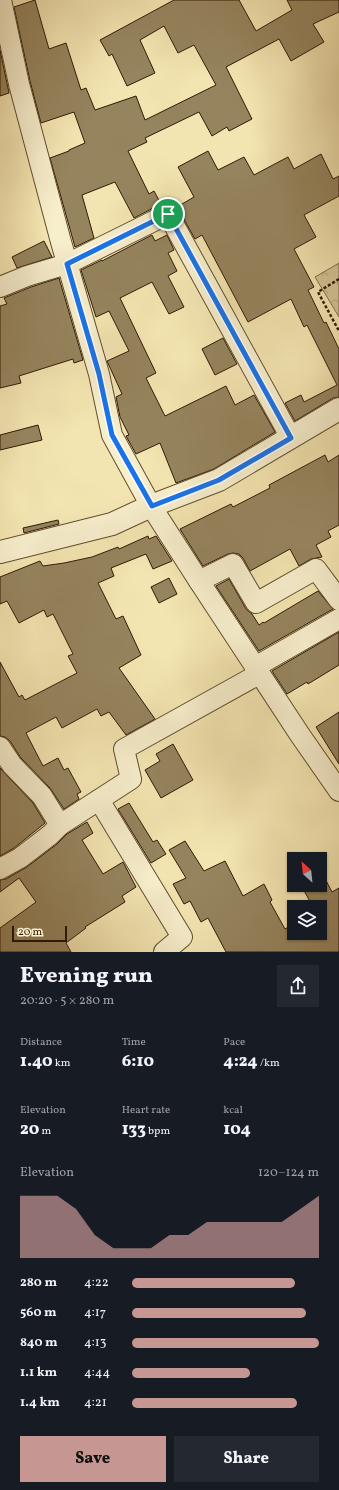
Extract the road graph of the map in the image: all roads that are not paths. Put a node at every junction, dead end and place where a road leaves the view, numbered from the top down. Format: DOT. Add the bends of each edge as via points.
graph roads {
  1 [pos="1,0"];
  2 [pos="67,264"];
  3 [pos="0,287"];
  4 [pos="339,409"];
  5 [pos="291,438"];
  6 [pos="152,506"];
  7 [pos="0,552"];
  8 [pos="199,581"];
  9 [pos="339,600"];
  10 [pos="339,619"];
  11 [pos="257,670"];
  12 [pos="0,747"];
  13 [pos="339,791"];
  14 [pos="99,800"];
  15 [pos="60,826"];
  16 [pos="0,869"];
  17 [pos="164,952"];
  1 -- 2 [label="street" via="19,84"];
  2 -- 3 [label="street"];
  2 -- 5 [label="street" via="168,214"];
  2 -- 6 [label="street" via="99,374 112,435"];
  4 -- 5 [label="street"];
  5 -- 6 [label="street" via="219,480"];
  6 -- 7 [label="street" via="112,524"];
  6 -- 8 [label="street"];
  8 -- 9 [label="street" via="233,564 256,602 316,569"];
  8 -- 11 [label="street"];
  10 -- 11 [label="street"];
  11 -- 13 [label="street"];
  11 -- 14 [label="street" via="124,748 131,779"];
  12 -- 15 [label="street" via="12,765 42,796"];
  14 -- 15 [label="street"];
  14 -- 17 [label="street" via="182,937"];
  15 -- 16 [label="street" via="20,858"];
}
